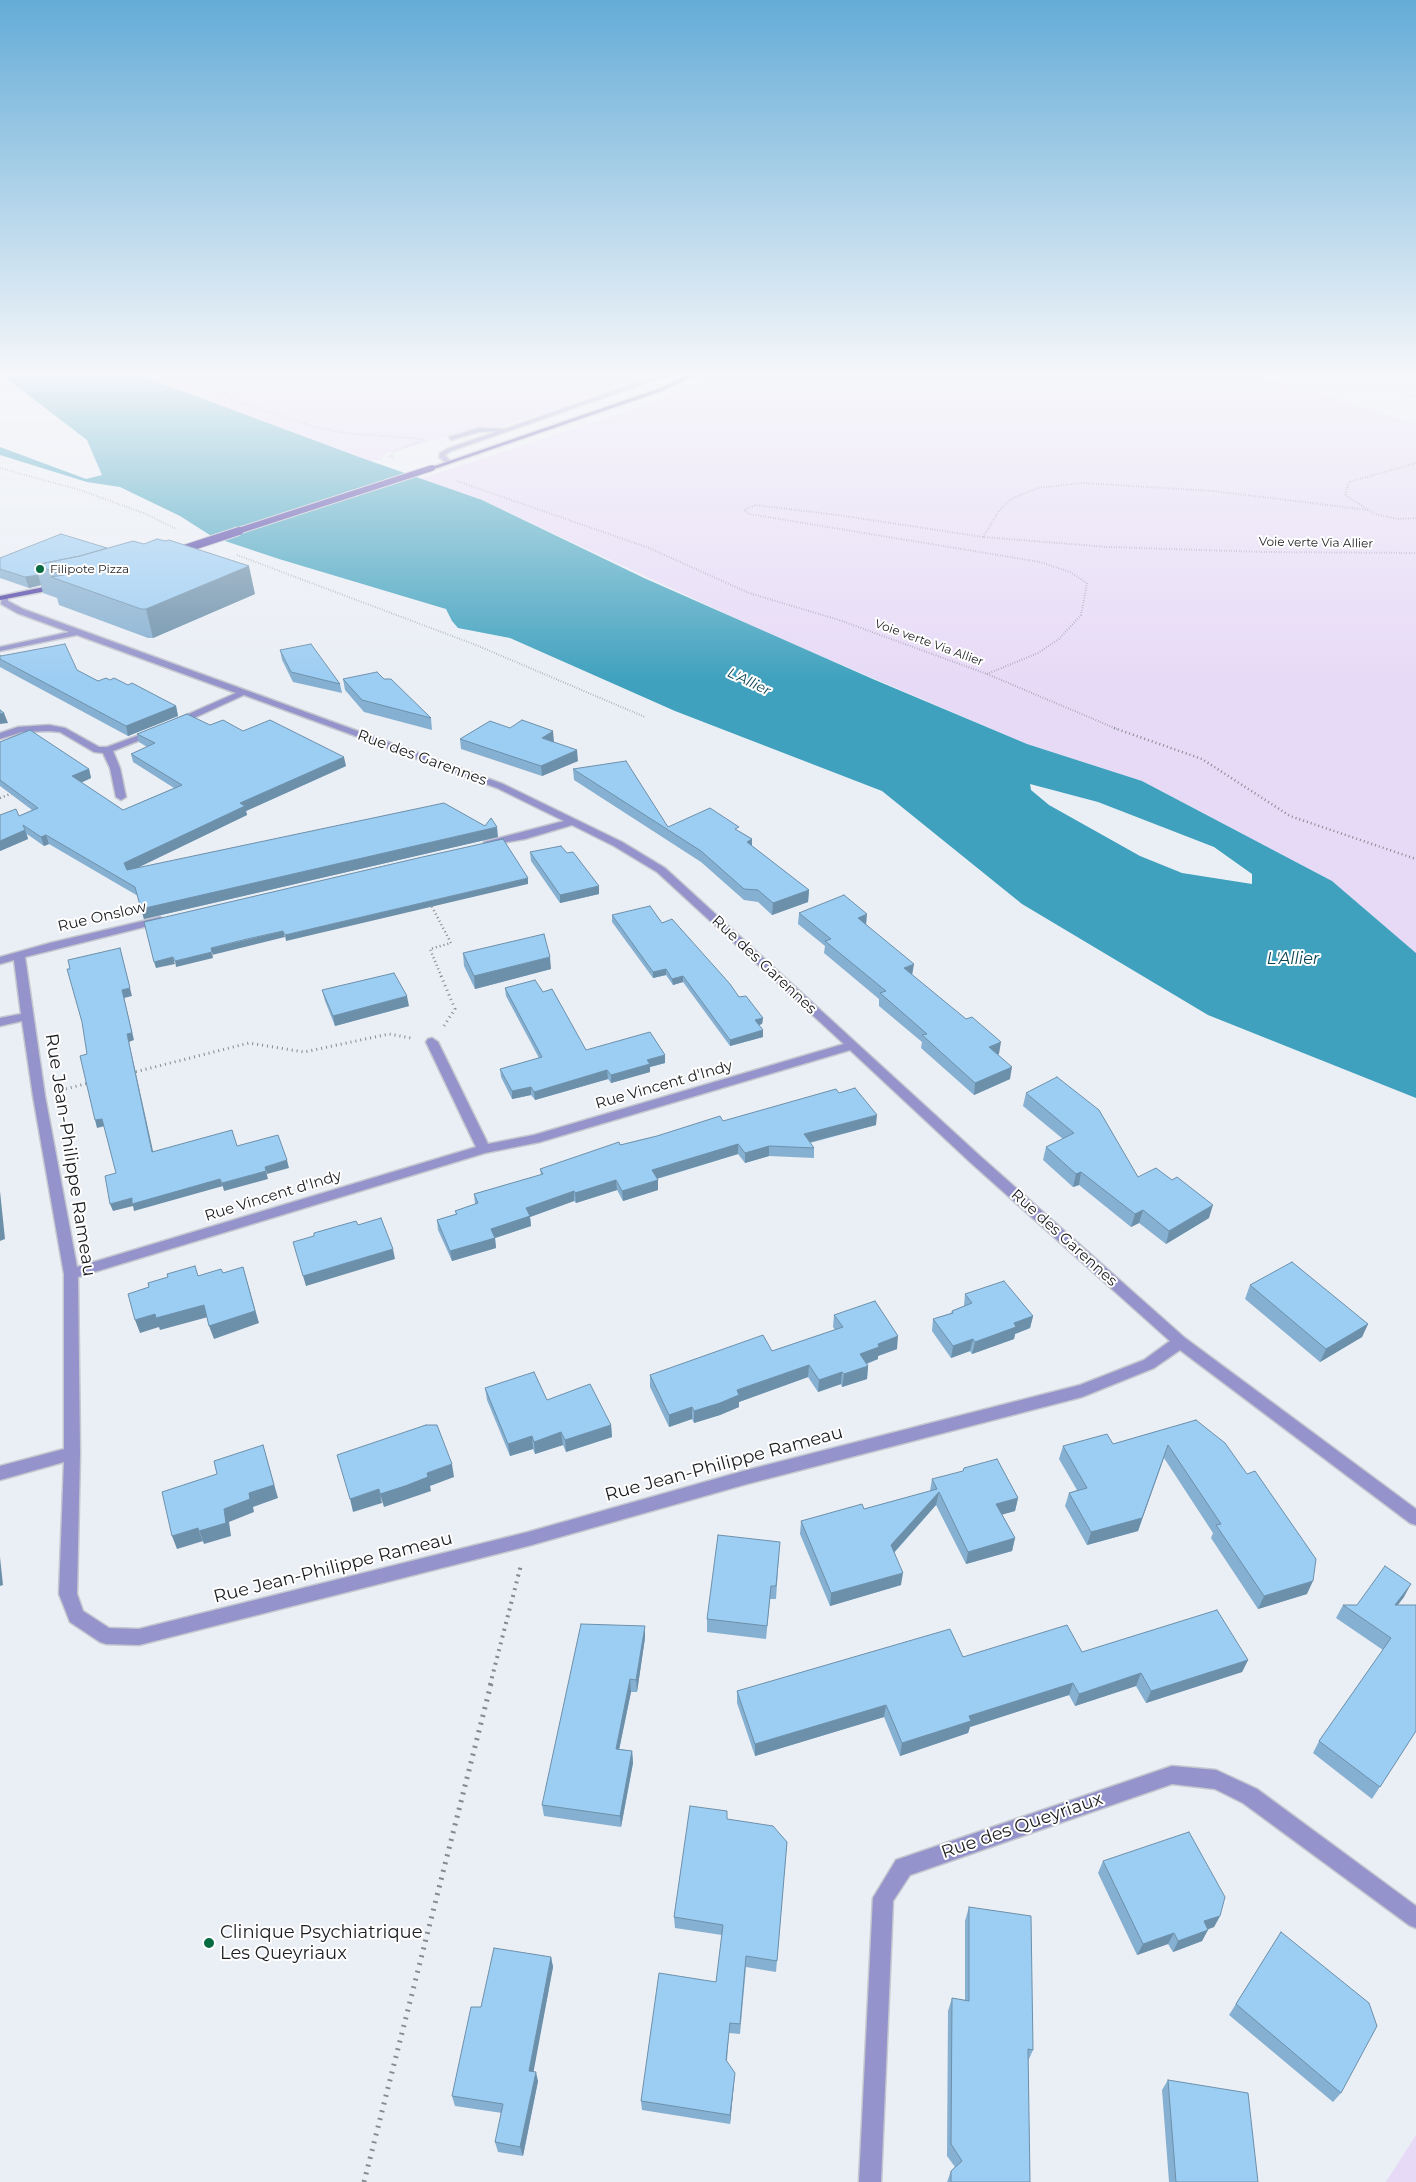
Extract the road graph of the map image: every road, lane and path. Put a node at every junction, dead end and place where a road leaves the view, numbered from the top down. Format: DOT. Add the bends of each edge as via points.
graph roads {
  1 [pos="32,477"];
  2 [pos="405,477"];
  3 [pos="1367,477"];
  4 [pos="450,478"];
  5 [pos="1368,510"];
  6 [pos="1416,518"];
  7 [pos="180,532"];
  8 [pos="983,537"];
  9 [pos="232,553"];
  10 [pos="1416,553"];
  11 [pos="163,556"];
  12 [pos="68,582"];
  13 [pos="2,596"];
  14 [pos="78,632"];
  15 [pos="0,649"];
  16 [pos="987,674"];
  17 [pos="244,692"];
  18 [pos="645,717"];
  19 [pos="0,736"];
  20 [pos="108,750"];
  21 [pos="18,791"];
  22 [pos="121,797"];
  23 [pos="0,798"];
  24 [pos="573,822"];
  25 [pos="476,846"];
  26 [pos="1416,859"];
  27 [pos="429,903"];
  28 [pos="168,918"];
  29 [pos="20,955"];
  30 [pos="0,962"];
  31 [pos="27,1016"];
  32 [pos="0,1022"];
  33 [pos="432,1042"];
  34 [pos="851,1046"];
  35 [pos="125,1074"];
  36 [pos="96,1082"];
  37 [pos="39,1096"];
  38 [pos="484,1149"];
  39 [pos="71,1274"];
  40 [pos="1180,1342"];
  41 [pos="72,1454"];
  42 [pos="0,1473"];
  43 [pos="1416,1518"];
  44 [pos="528,1539"];
  45 [pos="1416,1918"];
  46 [pos="364,2182"];
  47 [pos="870,2182"];
  1 -- 7 [label="path" via="146,514"];
  2 -- 11 [label="main road, bridge"];
  3 -- 5 [label="path" via="1349,482 1344,495"];
  4 -- 16 [label="path, Voie verte Via Allier" via="599,529 749,593 839,620"];
  5 -- 6 [label="path" via="1398,519"];
  5 -- 8 [label="path" via="1213,491 1081,483 1038,488 1012,499 999,511"];
  8 -- 10 [label="path, Voie verte Via Allier" via="1108,547"];
  8 -- 16 [label="path, Voie verte Via Allier" via="769,506 755,505 744,510 749,514 1040,562 1070,572 1086,583 1081,615 1059,639 1038,654"];
  9 -- 18 [label="path" via="476,645"];
  12 -- 13 [label="main road"];
  13 -- 14 [label="street, Rue des Garennes" via="4,602 20,611"];
  14 -- 15 [label="street"];
  14 -- 17 [label="street, Rue des Garennes"];
  16 -- 26 [label="path" via="1133,736 1202,759 1290,816"];
  17 -- 20 [label="street"];
  17 -- 24 [label="street, Rue des Garennes" via="500,786"];
  19 -- 20 [label="street" via="21,729 49,728 62,730 97,750"];
  20 -- 22 [label="street"];
  21 -- 23 [label="path"];
  24 -- 25 [label="street"];
  24 -- 34 [label="street, Rue des Garennes" via="661,870"];
  27 -- 33 [label="path" via="451,943 430,949 455,1009"];
  28 -- 29 [label="street, Rue Onslow"];
  29 -- 30 [label="street, Rue Onslow"];
  29 -- 31 [label="street"];
  31 -- 32 [label="street"];
  31 -- 37 [label="street, Rue Jean-Philippe Rameau"];
  33 -- 35 [label="path" via="389,1034 304,1052 249,1043"];
  33 -- 38 [label="street"];
  34 -- 38 [label="street, Rue Vincent d'Indy" via="535,1139"];
  34 -- 40 [label="street, Rue des Garennes"];
  36 -- 37 [label="path"];
  37 -- 39 [label="street, Rue Jean-Philippe Rameau"];
  38 -- 39 [label="street, Rue Vincent d'Indy"];
  39 -- 41 [label="street, Rue Jean-Philippe Rameau"];
  40 -- 43 [label="street, Rue des Garennes"];
  40 -- 44 [label="street, Rue Jean-Philippe Rameau" via="1149,1364 1082,1390 747,1477"];
  41 -- 42 [label="street"];
  41 -- 44 [label="street, Rue Jean-Philippe Rameau" via="68,1594 76,1616 106,1636 139,1637"];
  44 -- 46 [label="path"];
  45 -- 47 [label="street, Rue des Queyriaux" via="1250,1796 1216,1780 1172,1775 903,1867 883,1898"];
}
